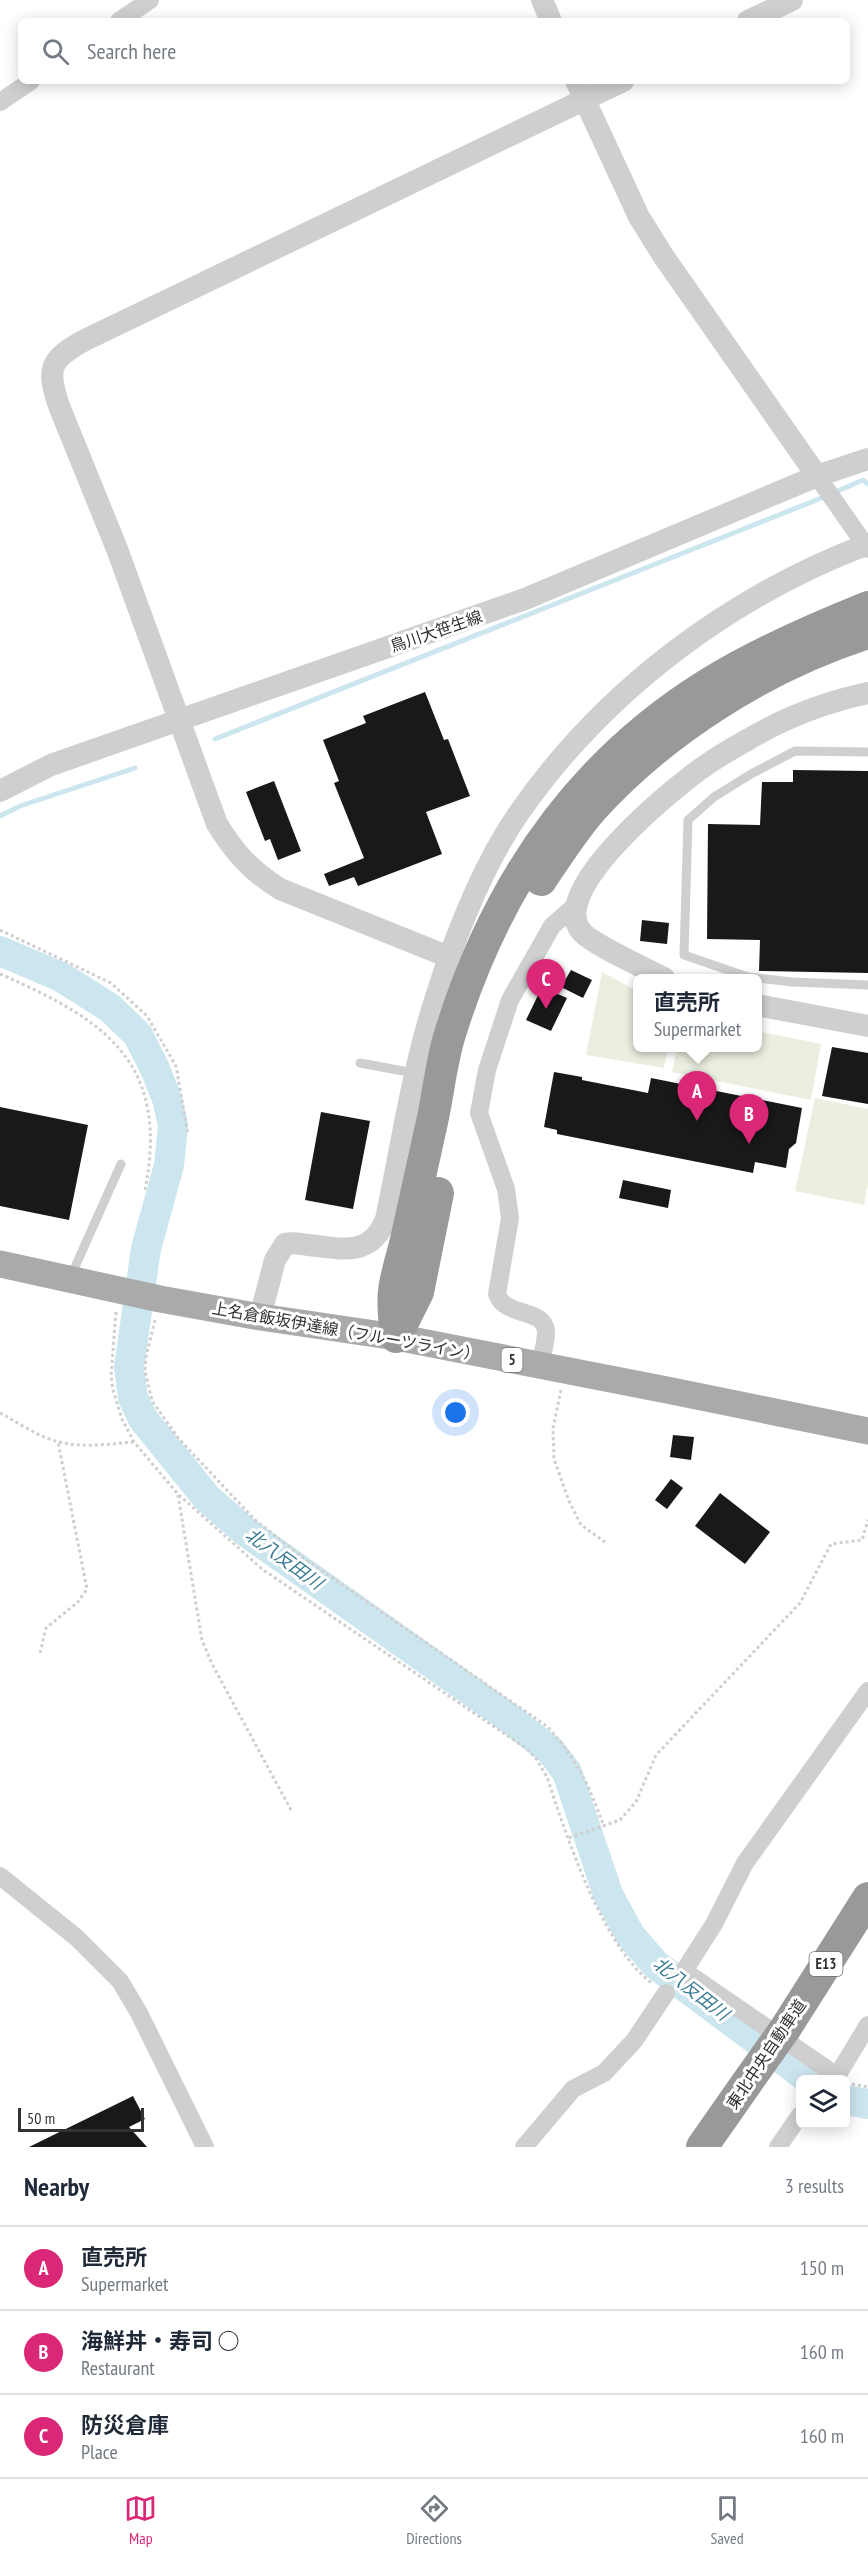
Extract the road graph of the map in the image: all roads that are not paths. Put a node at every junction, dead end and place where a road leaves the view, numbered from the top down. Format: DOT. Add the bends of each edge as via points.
graph roads {
  1 [pos="150,0"];
  2 [pos="542,0"];
  3 [pos="792,0"];
  4 [pos="123,18"];
  5 [pos="550,18"];
  6 [pos="754,18"];
  7 [pos="27,84"];
  8 [pos="608,84"];
  9 [pos="579,90"];
  10 [pos="0,102"];
  11 [pos="868,459"];
  12 [pos="817,476"];
  13 [pos="867,546"];
  14 [pos="868,607"];
  15 [pos="868,613"];
  16 [pos="825,624"];
  17 [pos="868,633"];
  18 [pos="868,693"];
  19 [pos="180,720"];
  20 [pos="868,752"];
  21 [pos="0,791"];
  22 [pos="577,904"];
  23 [pos="450,957"];
  24 [pos="656,974"];
  25 [pos="739,974"];
  26 [pos="762,979"];
  27 [pos="868,985"];
  28 [pos="762,1006"];
  29 [pos="868,1026"];
  30 [pos="360,1063"];
  31 [pos="416,1073"];
  32 [pos="121,1164"];
  33 [pos="0,1264"];
  34 [pos="70,1278"];
  35 [pos="260,1317"];
  36 [pos="396,1337"];
  37 [pos="553,1368"];
  38 [pos="868,1431"];
  39 [pos="868,1691"];
  40 [pos="0,1876"];
  41 [pos="868,1898"];
  42 [pos="666,1993"];
  43 [pos="868,2025"];
  44 [pos="796,2122"];
  45 [pos="205,2147"];
  46 [pos="524,2147"];
  47 [pos="702,2147"];
  48 [pos="778,2147"];
  1 -- 4 [label="street"];
  2 -- 5 [label="street"];
  3 -- 6 [label="street"];
  7 -- 10 [label="street"];
  8 -- 9 [label="street"];
  9 -- 12 [label="street" via="639,217"];
  9 -- 19 [label="street" via="85,340 52,365 59,406"];
  11 -- 12 [label="street, 鳥川大笹生線"];
  12 -- 13 [label="street"];
  12 -- 19 [label="street, 鳥川大笹生線" via="525,599"];
  13 -- 23 [label="street" via="744,603 669,657 603,714 549,772 520,812 470,907"];
  14 -- 16 [label="highway"];
  15 -- 16 [label="highway"];
  16 -- 36 [label="highway" via="707,684 634,738 578,793 547,831 512,888 478,953 449,1036 394,1292"];
  17 -- 36 [label="highway" via="837,643 757,682 684,728 621,780 560,851 507,942 476,1018 460,1075 418,1292"];
  18 -- 22 [label="street" via="817,707 782,722 692,775 618,842 596,867"];
  19 -- 21 [label="street, 鳥川大笹生線" via="51,765"];
  19 -- 23 [label="street" via="217,824 255,873 280,889"];
  20 -- 25 [label="lane" via="795,751 714,797 688,820 684,955"];
  22 -- 24 [label="street" via="575,916 581,931"];
  22 -- 37 [label="street" via="552,926 510,1000 487,1070 480,1113 510,1206 496,1294 506,1307 544,1323"];
  23 -- 31 [label="street"];
  26 -- 27 [label="lane"];
  28 -- 29 [label="street"];
  30 -- 31 [label="lane"];
  31 -- 35 [label="street" via="381,1232 365,1245 348,1249 285,1244 275,1260"];
  32 -- 34 [label="lane"];
  33 -- 34 [label="main road, 上名倉飯坂伊達線（フルーツライン） / 5"];
  34 -- 35 [label="main road, 上名倉飯坂伊達線（フルーツライン） / 5"];
  35 -- 36 [label="main road, 上名倉飯坂伊達線（フルーツライン） / 5"];
  36 -- 37 [label="main road, 上名倉飯坂伊達線（フルーツライン） / 5"];
  37 -- 38 [label="main road, 上名倉飯坂伊達線（フルーツライン） / 5"];
  39 -- 43 [label="street" via="745,1863 714,1924 684,1971 837,2076"];
  40 -- 45 [label="street" via="77,1938 120,1981"];
  41 -- 47 [label="highway, 東北中央自動車道 / E13, bridge" via="785,2029"];
  42 -- 46 [label="street" via="634,2041 604,2073 573,2089"];
  44 -- 48 [label="street"];
}
